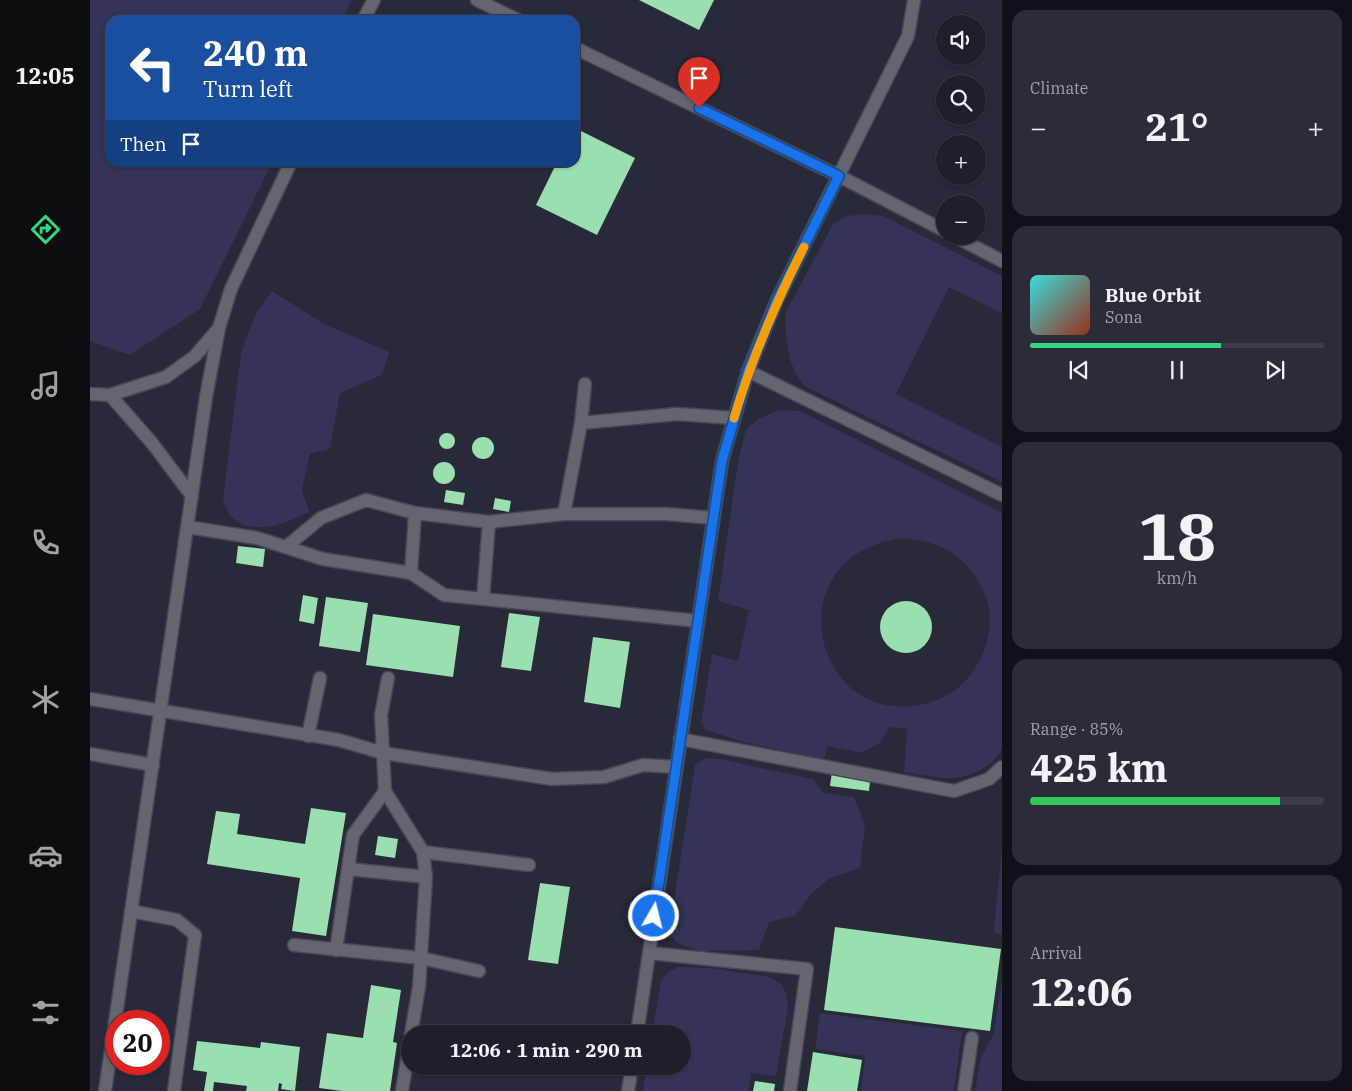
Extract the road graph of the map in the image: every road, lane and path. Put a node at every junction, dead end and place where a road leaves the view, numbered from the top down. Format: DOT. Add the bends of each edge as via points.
graph roads {
  1 [pos="374,0"];
  2 [pos="477,0"];
  3 [pos="914,0"];
  4 [pos="366,15"];
  5 [pos="508,15"];
  6 [pos="580,50"];
  7 [pos="289,167"];
  8 [pos="839,176"];
  9 [pos="936,226"];
  10 [pos="971,245"];
  11 [pos="1002,261"];
  12 [pos="219,328"];
  13 [pos="748,371"];
  14 [pos="585,384"];
  15 [pos="90,394"];
  16 [pos="110,395"];
  17 [pos="734,418"];
  18 [pos="581,423"];
  19 [pos="1002,495"];
  20 [pos="192,496"];
  21 [pos="415,513"];
  22 [pos="564,514"];
  23 [pos="713,518"];
  24 [pos="489,522"];
  25 [pos="188,527"];
  26 [pos="286,547"];
  27 [pos="411,573"];
  28 [pos="483,599"];
  29 [pos="698,622"];
  30 [pos="320,678"];
  31 [pos="388,678"];
  32 [pos="90,699"];
  33 [pos="160,712"];
  34 [pos="308,736"];
  35 [pos="680,739"];
  36 [pos="383,753"];
  37 [pos="90,754"];
  38 [pos="153,765"];
  39 [pos="676,767"];
  40 [pos="1002,767"];
  41 [pos="385,791"];
  42 [pos="423,852"];
  43 [pos="529,865"];
  44 [pos="348,869"];
  45 [pos="426,877"];
  46 [pos="131,911"];
  47 [pos="294,945"];
  48 [pos="336,950"];
  49 [pos="649,953"];
  50 [pos="421,958"];
  51 [pos="479,971"];
  52 [pos="413,1025"];
  53 [pos="638,1025"];
  54 [pos="972,1038"];
  55 [pos="405,1075"];
  56 [pos="631,1075"];
  57 [pos="105,1091"];
  58 [pos="174,1091"];
  59 [pos="402,1091"];
  60 [pos="628,1091"];
  61 [pos="790,1091"];
  62 [pos="964,1091"];
  1 -- 4 [label="lane"];
  2 -- 5 [label="lane"];
  3 -- 8 [label="lane" via="908,36"];
  6 -- 8 [label="lane"];
  7 -- 12 [label="lane" via="231,289"];
  8 -- 9 [label="lane"];
  8 -- 13 [label="lane" via="777,300"];
  10 -- 11 [label="lane"];
  12 -- 16 [label="lane" via="195,356 166,377"];
  12 -- 20 [label="lane"];
  13 -- 17 [label="lane"];
  13 -- 19 [label="lane"];
  14 -- 18 [label="lane"];
  15 -- 16 [label="lane"];
  16 -- 20 [label="lane"];
  17 -- 18 [label="lane" via="677,414"];
  17 -- 23 [label="lane" via="722,461"];
  18 -- 22 [label="lane"];
  20 -- 25 [label="lane"];
  21 -- 24 [label="lane"];
  21 -- 26 [label="lane" via="366,500 320,518"];
  21 -- 27 [label="lane"];
  22 -- 23 [label="lane" via="666,514"];
  22 -- 24 [label="lane"];
  23 -- 29 [label="lane"];
  24 -- 28 [label="lane"];
  25 -- 26 [label="lane" via="258,538"];
  25 -- 33 [label="lane"];
  26 -- 27 [label="lane" via="324,559"];
  27 -- 28 [label="lane" via="444,595"];
  28 -- 29 [label="lane"];
  29 -- 35 [label="lane"];
  30 -- 34 [label="lane"];
  31 -- 36 [label="lane" via="382,715"];
  32 -- 33 [label="lane"];
  33 -- 34 [label="lane"];
  33 -- 38 [label="lane"];
  34 -- 36 [label="lane" via="339,740"];
  35 -- 39 [label="lane"];
  35 -- 40 [label="lane" via="954,791 989,779"];
  36 -- 39 [label="lane" via="552,779 604,777 643,765"];
  36 -- 41 [label="lane"];
  37 -- 38 [label="lane"];
  38 -- 46 [label="lane"];
  39 -- 49 [label="lane"];
  41 -- 42 [label="lane"];
  41 -- 44 [label="lane" via="353,835"];
  42 -- 43 [label="lane"];
  42 -- 45 [label="lane"];
  44 -- 45 [label="lane"];
  44 -- 48 [label="lane"];
  45 -- 50 [label="lane"];
  46 -- 57 [label="lane"];
  46 -- 58 [label="lane" via="177,920 195,934"];
  47 -- 48 [label="lane"];
  48 -- 50 [label="lane"];
  49 -- 53 [label="lane"];
  49 -- 61 [label="lane" via="807,969"];
  50 -- 51 [label="lane"];
  50 -- 52 [label="lane"];
  54 -- 62 [label="lane"];
  55 -- 59 [label="lane"];
  56 -- 60 [label="lane"];
}
